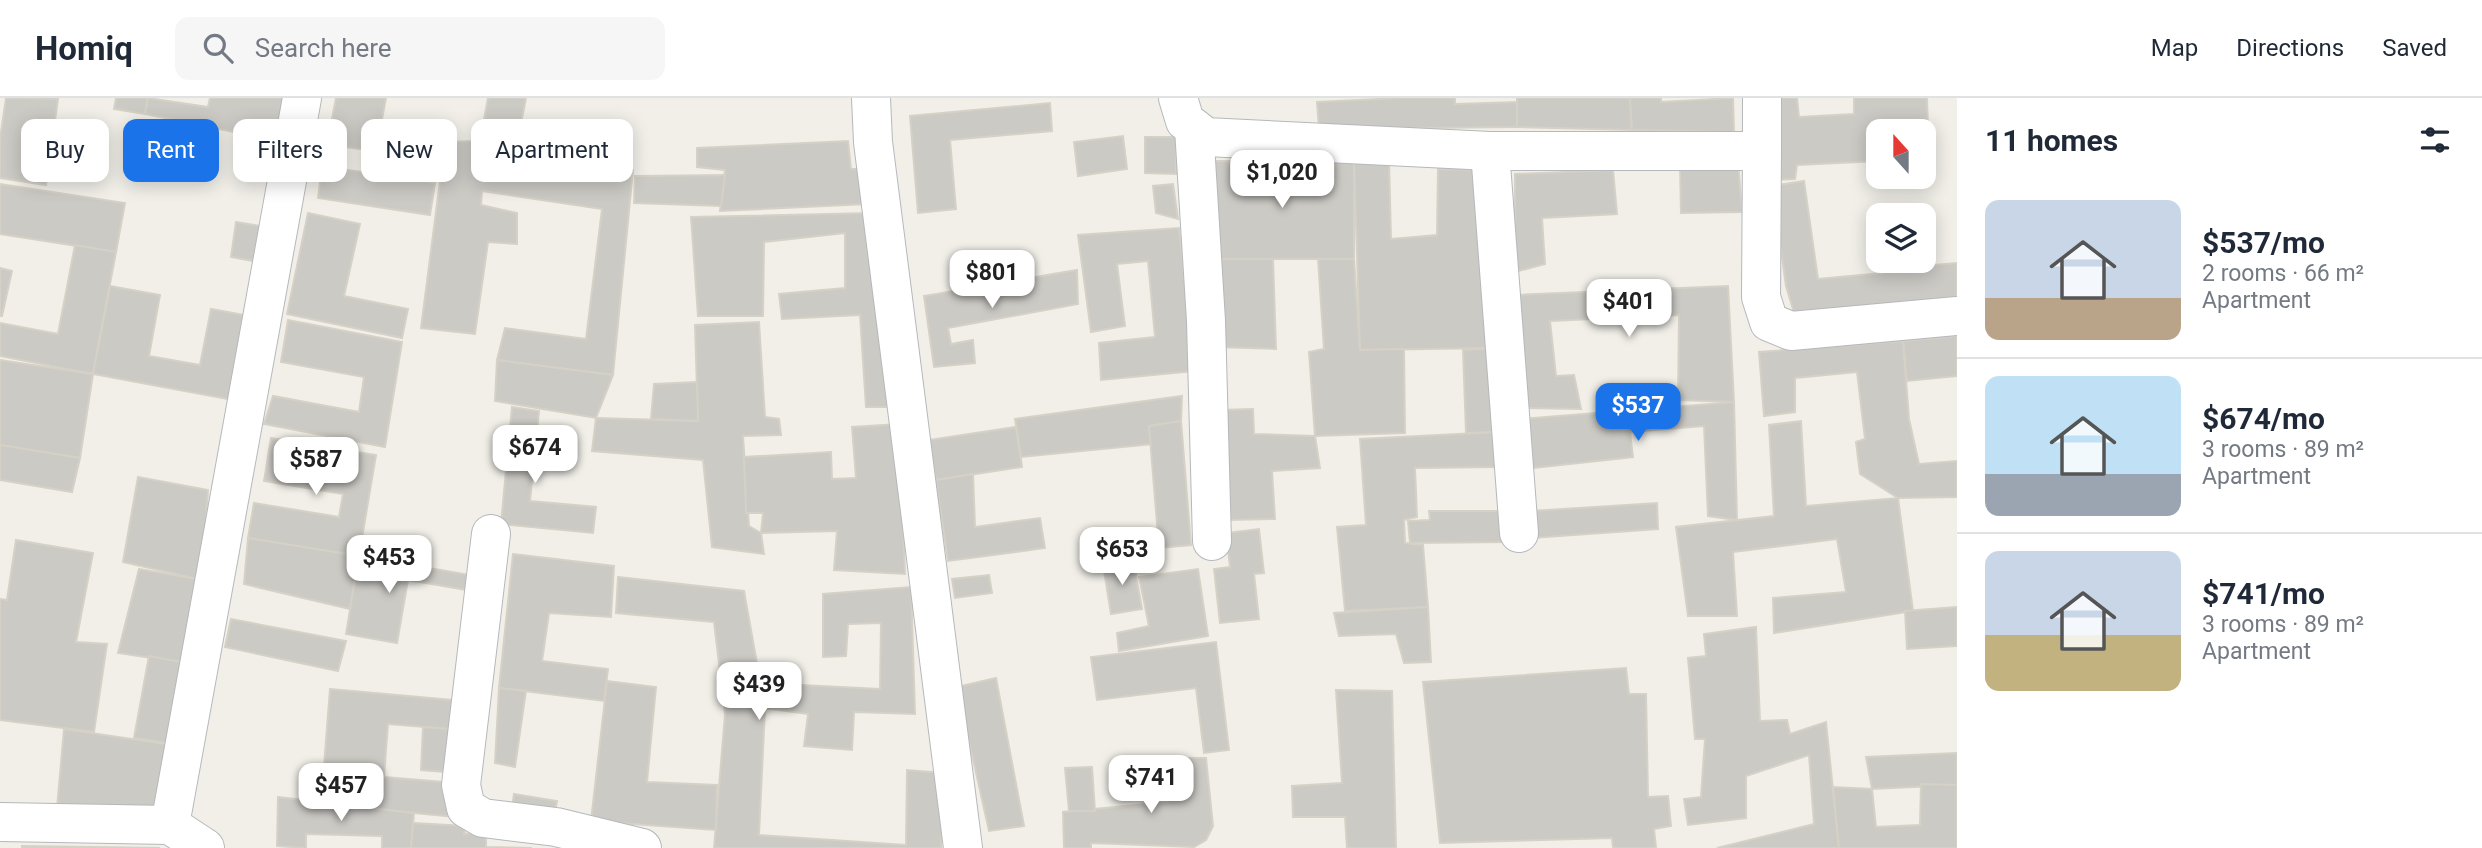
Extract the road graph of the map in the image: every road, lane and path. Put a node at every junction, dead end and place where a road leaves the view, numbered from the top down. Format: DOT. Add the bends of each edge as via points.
graph roads {
  1 [pos="302,98"];
  2 [pos="871,98"];
  3 [pos="1762,98"];
  4 [pos="1186,113"];
  5 [pos="1490,151"];
  6 [pos="1762,151"];
  7 [pos="1957,316"];
  8 [pos="1519,533"];
  9 [pos="492,534"];
  10 [pos="1212,541"];
  11 [pos="0,822"];
  12 [pos="170,825"];
  13 [pos="205,848"];
  14 [pos="642,848"];
  15 [pos="963,848"];
  1 -- 12 [label="street"];
  2 -- 15 [label="street"];
  3 -- 6 [label="street"];
  4 -- 5 [label="street" via="1206,137"];
  4 -- 10 [label="street" via="1206,321"];
  5 -- 6 [label="street"];
  5 -- 8 [label="street"];
  6 -- 7 [label="street" via="1761,297 1769,322 1791,331"];
  9 -- 14 [label="street" via="461,785 466,808 483,818 556,827"];
  11 -- 12 [label="street"];
  12 -- 13 [label="street"];
}
